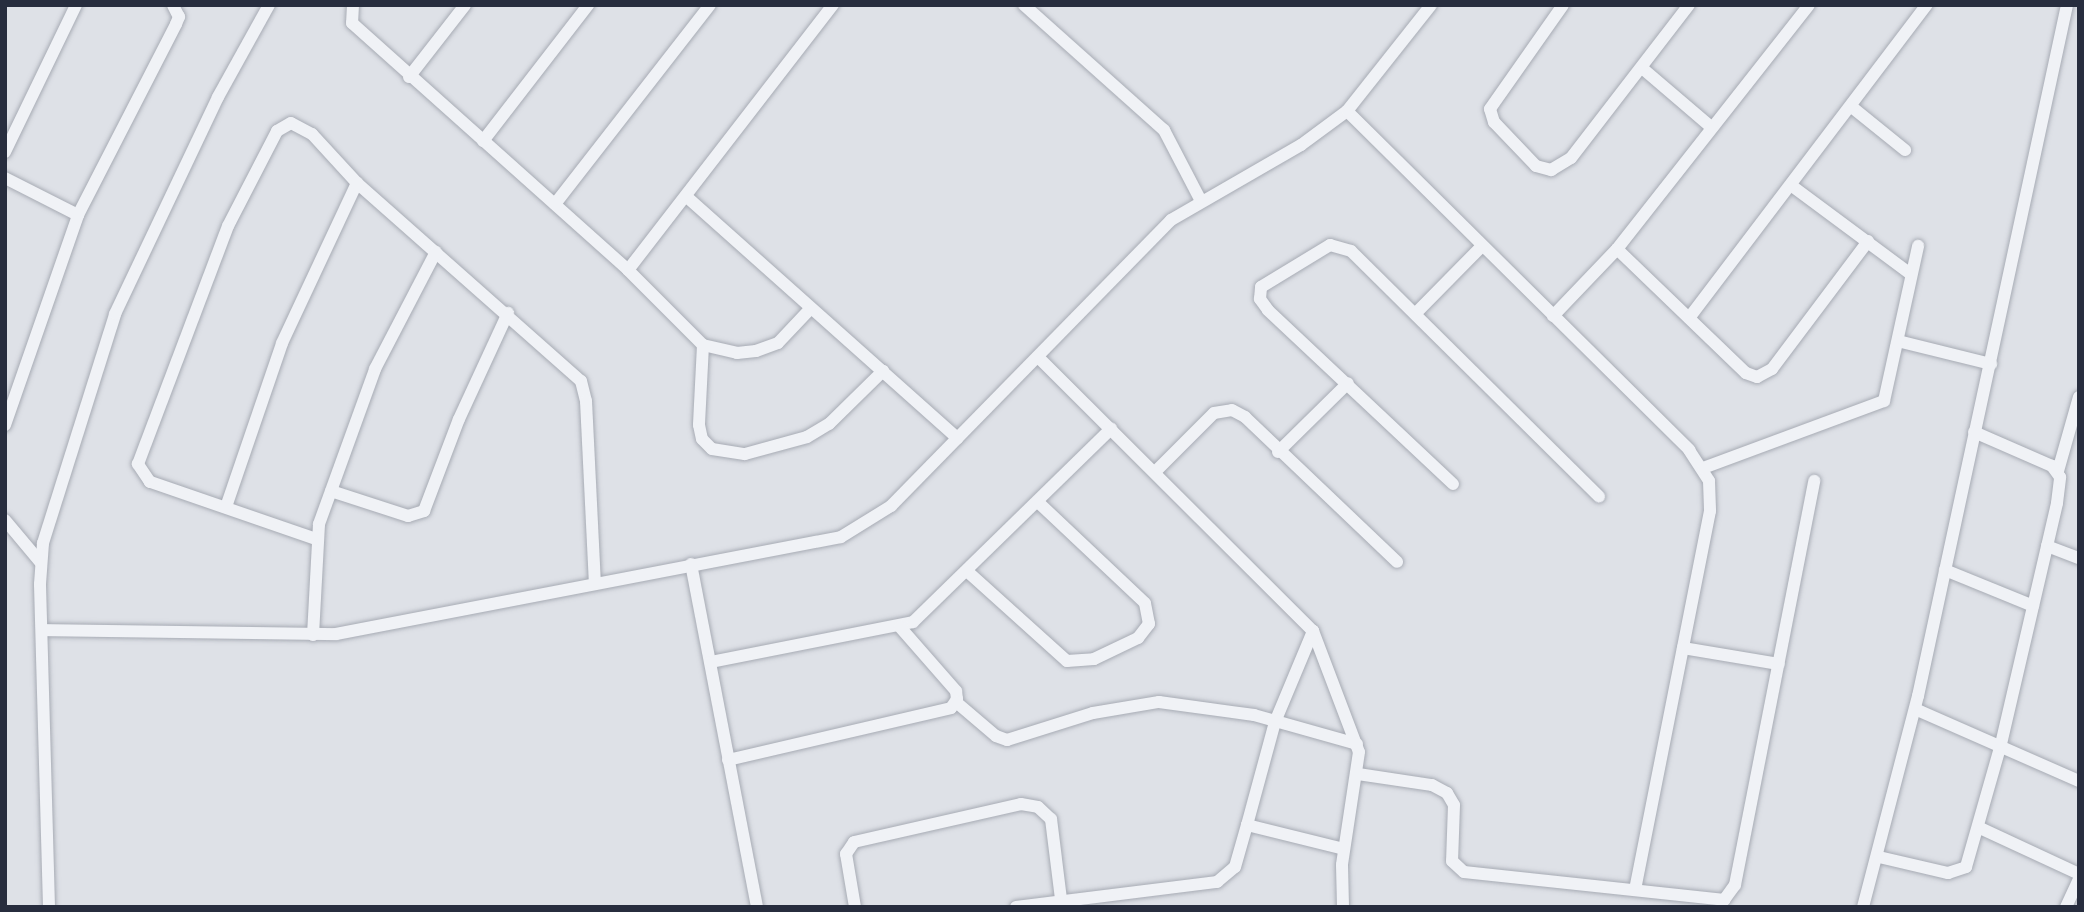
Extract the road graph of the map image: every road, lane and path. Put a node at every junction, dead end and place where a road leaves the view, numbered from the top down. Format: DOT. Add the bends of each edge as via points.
graph roads {
  1 [pos="76,5"];
  2 [pos="173,5"];
  3 [pos="269,5"];
  4 [pos="353,5"];
  5 [pos="465,5"];
  6 [pos="588,5"];
  7 [pos="710,5"];
  8 [pos="833,5"];
  9 [pos="1024,5"];
  10 [pos="1431,5"];
  11 [pos="1563,5"];
  12 [pos="1689,5"];
  13 [pos="1810,5"];
  14 [pos="1927,5"];
  15 [pos="2067,5"];
  16 [pos="1642,68"];
  17 [pos="409,76"];
  18 [pos="1853,108"];
  19 [pos="1347,111"];
  20 [pos="1711,127"];
  21 [pos="483,141"];
  22 [pos="1905,150"];
  23 [pos="5,152"];
  24 [pos="5,178"];
  25 [pos="357,183"];
  26 [pos="1792,186"];
  27 [pos="688,198"];
  28 [pos="1201,201"];
  29 [pos="555,204"];
  30 [pos="78,215"];
  31 [pos="1868,241"];
  32 [pos="1482,246"];
  33 [pos="1918,246"];
  34 [pos="1617,249"];
  35 [pos="436,252"];
  36 [pos="628,270"];
  37 [pos="1909,273"];
  38 [pos="811,308"];
  39 [pos="508,313"];
  40 [pos="1416,313"];
  41 [pos="1553,316"];
  42 [pos="1689,318"];
  43 [pos="1898,341"];
  44 [pos="703,345"];
  45 [pos="1038,357"];
  46 [pos="1991,365"];
  47 [pos="883,371"];
  48 [pos="1348,383"];
  49 [pos="2079,397"];
  50 [pos="5,425"];
  51 [pos="1111,429"];
  52 [pos="1974,432"];
  53 [pos="957,438"];
  54 [pos="1278,452"];
  55 [pos="1703,468"];
  56 [pos="2058,471"];
  57 [pos="1155,472"];
  58 [pos="1814,481"];
  59 [pos="1453,484"];
  60 [pos="331,491"];
  61 [pos="1599,496"];
  62 [pos="1038,502"];
  63 [pos="226,507"];
  64 [pos="5,520"];
  65 [pos="316,539"];
  66 [pos="2047,546"];
  67 [pos="2079,558"];
  68 [pos="1397,562"];
  69 [pos="41,563"];
  70 [pos="691,564"];
  71 [pos="1945,570"];
  72 [pos="968,572"];
  73 [pos="595,583"];
  74 [pos="2033,606"];
  75 [pos="900,627"];
  76 [pos="41,630"];
  77 [pos="1313,631"];
  78 [pos="313,635"];
  79 [pos="1683,648"];
  80 [pos="711,662"];
  81 [pos="1779,664"];
  82 [pos="956,702"];
  83 [pos="1915,709"];
  84 [pos="1275,722"];
  85 [pos="1357,744"];
  86 [pos="2001,744"];
  87 [pos="729,760"];
  88 [pos="1358,774"];
  89 [pos="2079,781"];
  90 [pos="1247,825"];
  91 [pos="1980,828"];
  92 [pos="1344,849"];
  93 [pos="1879,857"];
  94 [pos="2079,874"];
  95 [pos="2079,879"];
  96 [pos="1635,890"];
  97 [pos="1061,899"];
  98 [pos="50,907"];
  99 [pos="757,907"];
  100 [pos="855,907"];
  101 [pos="1016,907"];
  102 [pos="1343,907"];
  103 [pos="1863,907"];
  104 [pos="2066,907"];
  1 -- 23 [label="street"];
  2 -- 30 [label="street" via="176,24"];
  3 -- 69 [label="street" via="218,97 115,314 69,452"];
  4 -- 17 [label="street" via="352,23"];
  5 -- 17 [label="street"];
  6 -- 21 [label="street"];
  7 -- 29 [label="street"];
  8 -- 27 [label="street"];
  9 -- 28 [label="street" via="1164,130"];
  10 -- 19 [label="street"];
  11 -- 16 [label="street" via="1490,109 1490,117 1536,166 1551,170 1564,166"];
  12 -- 16 [label="street"];
  13 -- 20 [label="street"];
  14 -- 18 [label="street"];
  15 -- 46 [label="street"];
  16 -- 20 [label="street"];
  17 -- 21 [label="street"];
  18 -- 22 [label="street"];
  18 -- 26 [label="street"];
  19 -- 28 [label="street" via="1301,145"];
  19 -- 32 [label="street"];
  20 -- 34 [label="street"];
  21 -- 29 [label="street"];
  24 -- 30 [label="street"];
  25 -- 35 [label="street"];
  25 -- 63 [label="street" via="282,344"];
  25 -- 63 [label="street" via="312,135 291,123 277,131 228,226 138,464 150,482"];
  26 -- 31 [label="street"];
  26 -- 42 [label="street"];
  27 -- 36 [label="street"];
  27 -- 38 [label="street"];
  28 -- 45 [label="street" via="1161,228"];
  29 -- 36 [label="street"];
  30 -- 50 [label="street"];
  31 -- 37 [label="street"];
  31 -- 42 [label="street" via="1772,369 1762,376 1746,373"];
  32 -- 40 [label="street"];
  32 -- 41 [label="street"];
  33 -- 37 [label="street"];
  34 -- 41 [label="street"];
  34 -- 42 [label="street"];
  35 -- 39 [label="street"];
  35 -- 60 [label="street" via="375,369"];
  36 -- 44 [label="street"];
  37 -- 43 [label="street"];
  38 -- 44 [label="street" via="778,343 756,351 737,353"];
  38 -- 47 [label="street"];
  39 -- 60 [label="street" via="459,419 424,511 408,516"];
  39 -- 73 [label="street" via="573,369 584,389"];
  40 -- 48 [label="street" via="1355,254 1337,245 1261,287 1260,299 1268,310"];
  40 -- 61 [label="street"];
  41 -- 55 [label="street"];
  43 -- 46 [label="street"];
  43 -- 55 [label="street" via="1882,403"];
  44 -- 47 [label="street" via="702,439 731,455 794,442 818,431"];
  45 -- 51 [label="street"];
  45 -- 53 [label="street"];
  46 -- 52 [label="street"];
  47 -- 53 [label="street"];
  48 -- 54 [label="street"];
  48 -- 59 [label="street"];
  49 -- 56 [label="street"];
  51 -- 57 [label="street"];
  51 -- 62 [label="street"];
  52 -- 56 [label="street"];
  52 -- 71 [label="street"];
  53 -- 70 [label="street" via="875,519 841,537"];
  54 -- 57 [label="street" via="1245,417 1220,410"];
  54 -- 68 [label="street"];
  55 -- 79 [label="street" via="1712,496"];
  56 -- 66 [label="street" via="2061,485"];
  57 -- 77 [label="street"];
  58 -- 81 [label="street"];
  60 -- 65 [label="street"];
  62 -- 72 [label="street"];
  62 -- 72 [label="street" via="1145,603 1149,624 1138,638 1094,659 1067,661"];
  63 -- 65 [label="street"];
  64 -- 69 [label="street"];
  65 -- 78 [label="street"];
  66 -- 67 [label="street"];
  66 -- 74 [label="street"];
  69 -- 76 [label="street"];
  70 -- 73 [label="street"];
  70 -- 80 [label="street"];
  71 -- 74 [label="street"];
  71 -- 83 [label="street"];
  72 -- 75 [label="street" via="925,613"];
  73 -- 78 [label="street"];
  74 -- 86 [label="street"];
  75 -- 80 [label="street"];
  75 -- 82 [label="street" via="956,691"];
  76 -- 78 [label="street"];
  76 -- 98 [label="street"];
  77 -- 84 [label="street"];
  77 -- 85 [label="street"];
  79 -- 81 [label="street"];
  79 -- 96 [label="street"];
  80 -- 87 [label="street"];
  81 -- 96 [label="street" via="1732,893 1715,901"];
  82 -- 84 [label="street" via="1007,740 1093,713 1159,702 1224,708"];
  82 -- 87 [label="street" via="939,713"];
  83 -- 86 [label="street"];
  83 -- 93 [label="street"];
  84 -- 85 [label="street"];
  84 -- 90 [label="street"];
  85 -- 88 [label="street"];
  86 -- 89 [label="street"];
  86 -- 91 [label="street"];
  87 -- 99 [label="street"];
  88 -- 92 [label="street"];
  88 -- 96 [label="street" via="1432,785 1447,793 1454,805 1451,852 1458,870"];
  90 -- 92 [label="street"];
  90 -- 97 [label="street" via="1235,867 1217,882"];
  91 -- 93 [label="street" via="1966,867 1959,873"];
  91 -- 94 [label="street"];
  92 -- 102 [label="street"];
  93 -- 103 [label="street"];
  95 -- 104 [label="street"];
  97 -- 100 [label="street" via="1051,819 1038,807 1021,804 853,842 846,854"];
  97 -- 101 [label="street"];
}
